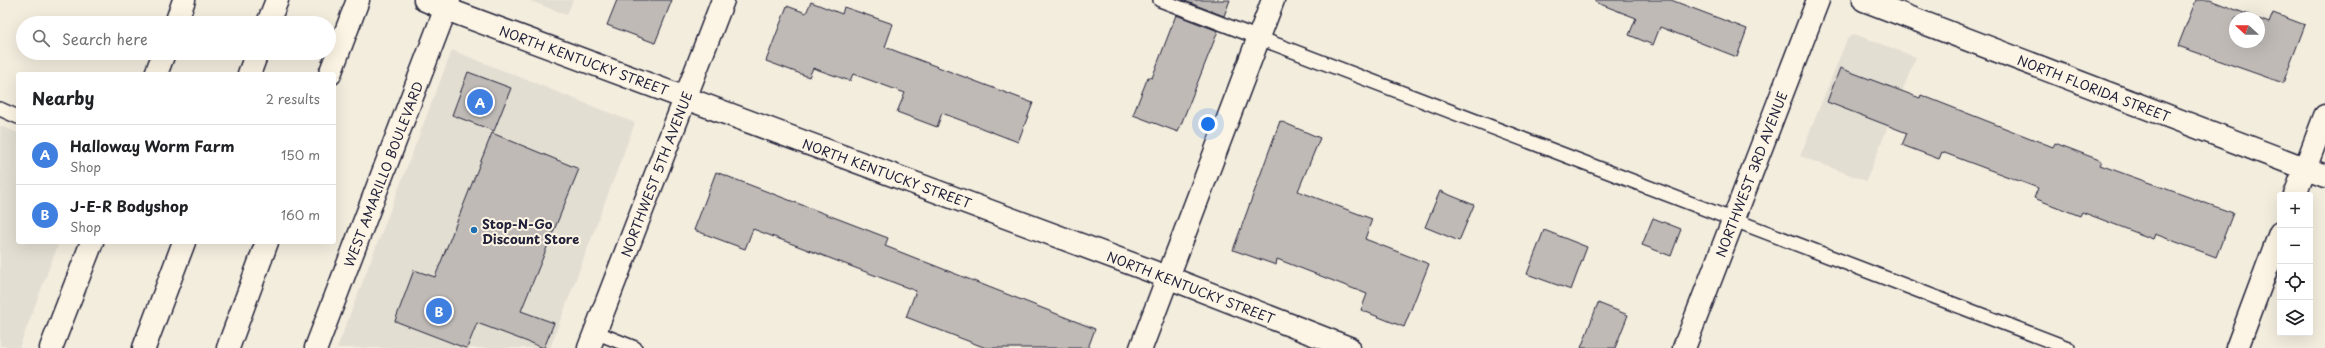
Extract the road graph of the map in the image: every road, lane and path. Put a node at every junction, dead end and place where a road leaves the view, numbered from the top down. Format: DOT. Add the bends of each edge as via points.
graph roads {
  1 [pos="184,0"];
  2 [pos="277,0"];
  3 [pos="358,0"];
  4 [pos="425,0"];
  5 [pos="723,0"];
  6 [pos="1160,0"];
  7 [pos="1273,0"];
  8 [pos="1818,0"];
  9 [pos="1864,0"];
  10 [pos="447,4"];
  11 [pos="178,16"];
  12 [pos="271,16"];
  13 [pos="1258,37"];
  14 [pos="336,58"];
  15 [pos="161,60"];
  16 [pos="254,60"];
  17 [pos="335,60"];
  18 [pos="157,72"];
  19 [pos="249,72"];
  20 [pos="331,72"];
  21 [pos="686,98"];
  22 [pos="0,109"];
  23 [pos="16,116"];
  24 [pos="2325,116"];
  25 [pos="2305,168"];
  26 [pos="2325,176"];
  27 [pos="2295,192"];
  28 [pos="1734,220"];
  29 [pos="2277,241"];
  30 [pos="91,244"];
  31 [pos="183,244"];
  32 [pos="266,244"];
  33 [pos="1168,277"];
  34 [pos="592,340"];
  35 [pos="51,348"];
  36 [pos="144,348"];
  37 [pos="228,348"];
  38 [pos="316,348"];
  39 [pos="635,348"];
  40 [pos="1141,348"];
  41 [pos="1349,348"];
  42 [pos="1684,348"];
  43 [pos="2068,348"];
  44 [pos="2236,348"];
  1 -- 11 [label="main road"];
  2 -- 12 [label="main road"];
  3 -- 14 [label="main road"];
  4 -- 10 [label="main road, NORTH KENTUCKY STREET"];
  5 -- 21 [label="main road, NORTHWEST 5TH AVENUE"];
  6 -- 13 [label="lane"];
  7 -- 13 [label="main road"];
  8 -- 28 [label="main road, NORTHWEST 3RD AVENUE"];
  9 -- 25 [label="main road, NORTH FLORIDA STREET"];
  10 -- 21 [label="main road, NORTH KENTUCKY STREET"];
  10 -- 38 [label="main road, WEST AMARILLO BOULEVARD"];
  13 -- 28 [label="lane"];
  13 -- 33 [label="main road"];
  15 -- 18 [label="main road"];
  16 -- 19 [label="main road"];
  17 -- 20 [label="main road"];
  21 -- 33 [label="main road, NORTH KENTUCKY STREET"];
  21 -- 34 [label="main road, NORTHWEST 5TH AVENUE"];
  22 -- 23 [label="lane"];
  24 -- 25 [label="main road"];
  25 -- 26 [label="main road, NORTH FLORIDA STREET"];
  25 -- 27 [label="main road"];
  28 -- 42 [label="main road, NORTHWEST 3RD AVENUE"];
  28 -- 43 [label="lane"];
  29 -- 44 [label="main road"];
  30 -- 35 [label="main road"];
  31 -- 36 [label="main road"];
  32 -- 37 [label="main road"];
  33 -- 40 [label="main road"];
  33 -- 41 [label="main road, NORTH KENTUCKY STREET"];
  34 -- 39 [label="lane"];
}
